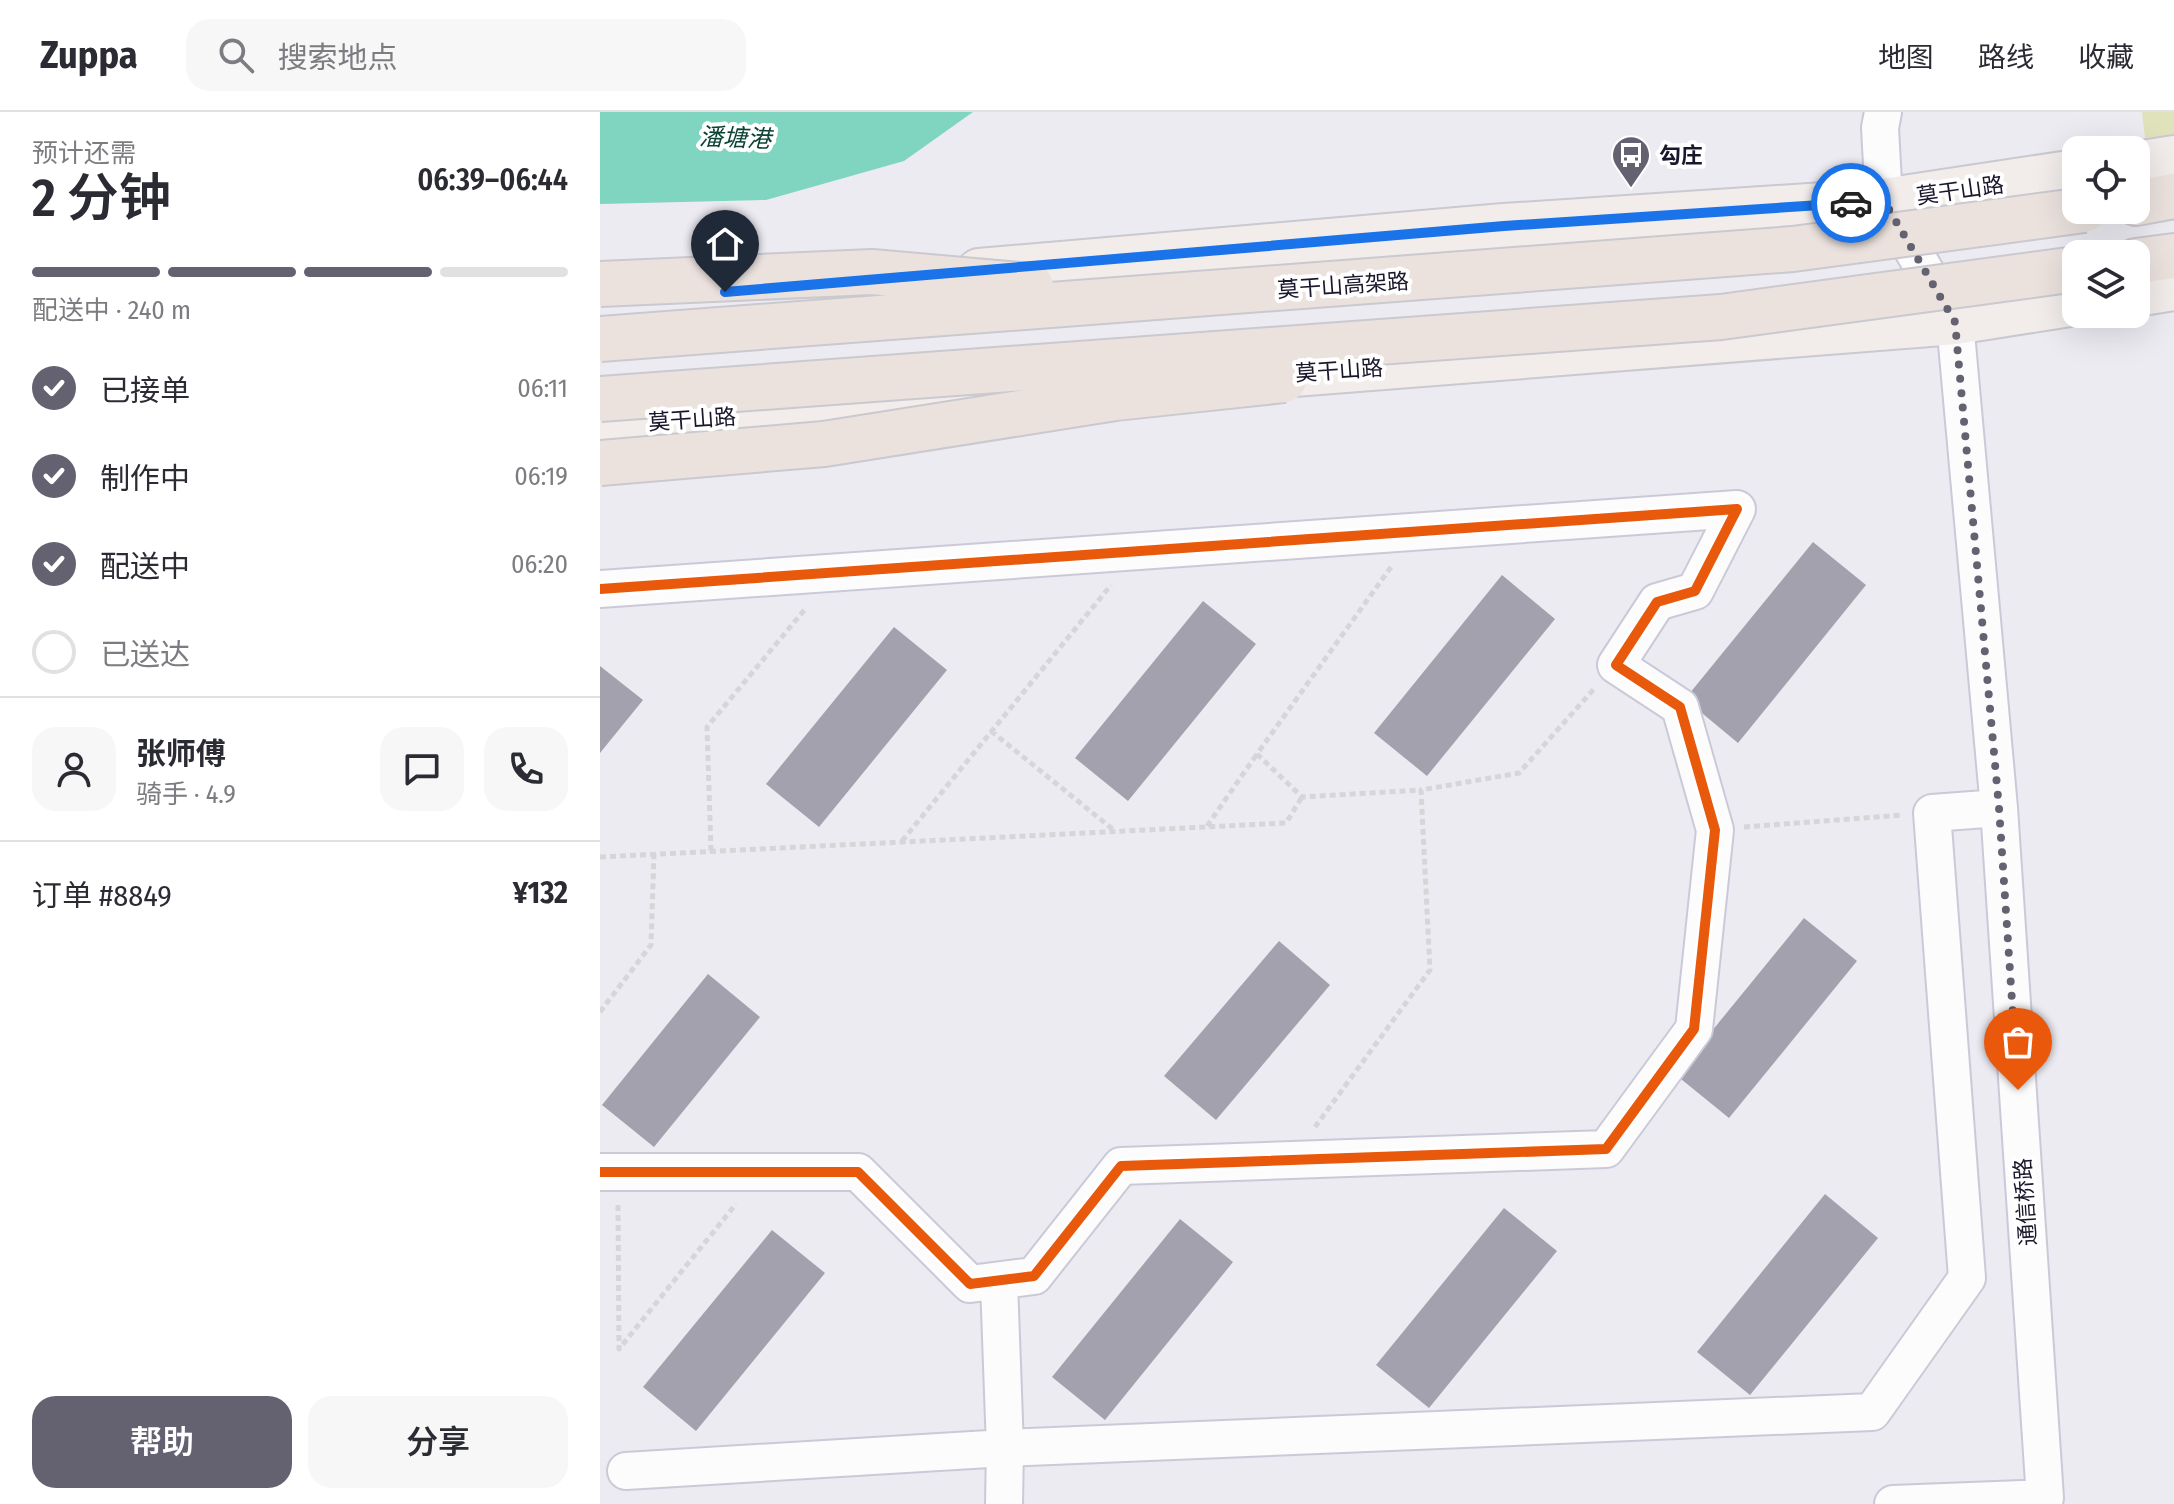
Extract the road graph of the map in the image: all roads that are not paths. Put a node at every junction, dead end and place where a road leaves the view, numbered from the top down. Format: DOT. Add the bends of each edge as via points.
graph roads {
  1 [pos="1883,112"];
  2 [pos="2174,158"];
  3 [pos="2150,162"];
  4 [pos="2062,174"];
  5 [pos="2174,196"];
  6 [pos="2150,200"];
  7 [pos="1884,201"];
  8 [pos="2062,213"];
  9 [pos="2174,256"];
  10 [pos="2150,259"];
  11 [pos="2062,271"];
  12 [pos="600,284"];
  13 [pos="2174,288"];
  14 [pos="2150,292"];
  15 [pos="1161,298"];
  16 [pos="600,303"];
  17 [pos="2062,305"];
  18 [pos="1955,322"];
  19 [pos="1559,329"];
  20 [pos="600,339"];
  21 [pos="600,399"];
  22 [pos="600,426"];
  23 [pos="600,463"];
  24 [pos="600,589"];
  25 [pos="1999,808"];
  26 [pos="609,1172"];
  27 [pos="999,1282"];
  28 [pos="1005,1448"];
  29 [pos="626,1471"];
  30 [pos="1004,1504"];
  31 [pos="1893,1504"];
  1 -- 7 [label="street, 通信桥路"];
  2 -- 3 [label="main road"];
  4 -- 7 [label="main road, 莫干山路"];
  5 -- 6 [label="highway"];
  7 -- 16 [label="main road, 莫干山路" via="1504,226"];
  7 -- 18 [label="street, 通信桥路"];
  8 -- 15 [label="highway, 莫干山高架路, bridge" via="1793,249"];
  9 -- 10 [label="highway"];
  11 -- 19 [label="highway, bridge" via="1721,317"];
  12 -- 15 [label="highway, bridge" via="872,272"];
  13 -- 14 [label="main road"];
  15 -- 20 [label="highway, 莫干山高架路, bridge"];
  17 -- 18 [label="main road, 莫干山路"];
  18 -- 22 [label="main road, 莫干山路"];
  18 -- 25 [label="street, 通信桥路"];
  19 -- 21 [label="highway, bridge"];
  19 -- 23 [label="highway, bridge" via="1491,363 1191,387 824,444"];
  24 -- 27 [label="street" via="1737,509 1695,591 1657,602 1616,665 1680,707 1715,830 1694,1029 1606,1149 1121,1166 1034,1276"];
  25 -- 28 [label="street" via="1932,813 1967,1278 1872,1412"];
  25 -- 31 [label="street, 通信桥路" via="2045,1498"];
  26 -- 27 [label="street" via="858,1172 970,1284"];
  27 -- 28 [label="street"];
  28 -- 29 [label="street"];
  28 -- 30 [label="street"];
}
